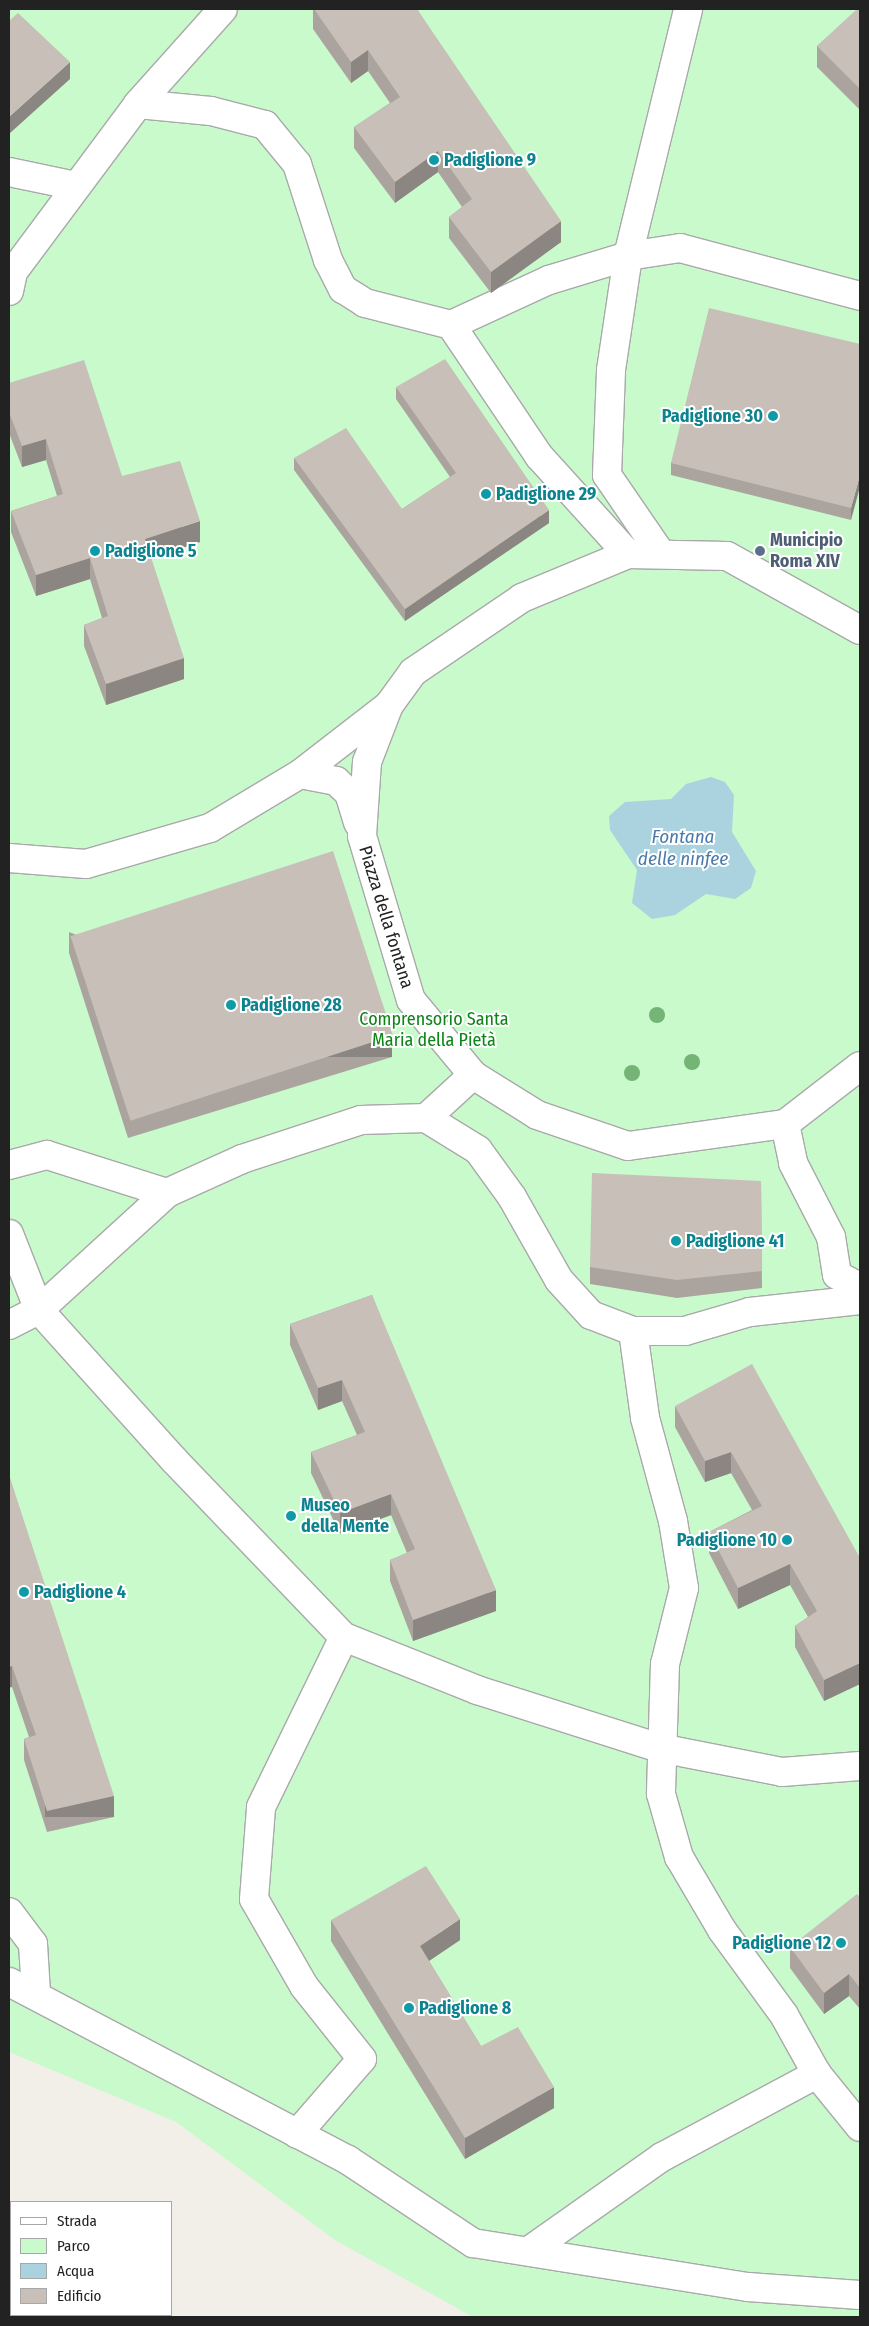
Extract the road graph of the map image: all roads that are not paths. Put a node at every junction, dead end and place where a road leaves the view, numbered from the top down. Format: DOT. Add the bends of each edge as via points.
graph roads {
  1 [pos="688,9"];
  2 [pos="219,10"];
  3 [pos="138,104"];
  4 [pos="9,172"];
  5 [pos="76,186"];
  6 [pos="628,256"];
  7 [pos="9,291"];
  8 [pos="860,296"];
  9 [pos="451,325"];
  10 [pos="659,552"];
  11 [pos="628,554"];
  12 [pos="860,630"];
  13 [pos="390,705"];
  14 [pos="300,774"];
  15 [pos="362,836"];
  16 [pos="9,858"];
  17 [pos="860,1066"];
  18 [pos="473,1075"];
  19 [pos="426,1118"];
  20 [pos="785,1124"];
  21 [pos="9,1165"];
  22 [pos="167,1193"];
  23 [pos="9,1234"];
  24 [pos="860,1287"];
  25 [pos="860,1300"];
  26 [pos="39,1310"];
  27 [pos="9,1325"];
  28 [pos="633,1331"];
  29 [pos="344,1637"];
  30 [pos="660,1748"];
  31 [pos="860,1766"];
  32 [pos="9,1912"];
  33 [pos="9,1982"];
  34 [pos="36,1993"];
  35 [pos="818,2074"];
  36 [pos="860,2127"];
  37 [pos="297,2134"];
  38 [pos="530,2250"];
  39 [pos="860,2295"];
  1 -- 6 [label="street"];
  2 -- 3 [label="street"];
  3 -- 5 [label="street"];
  3 -- 9 [label="street" via="211,111 265,125 297,164 328,260 343,289 366,303"];
  4 -- 5 [label="street"];
  5 -- 7 [label="street" via="13,272"];
  6 -- 8 [label="street" via="680,248"];
  6 -- 9 [label="street" via="549,280"];
  6 -- 10 [label="street" via="611,370 607,475"];
  9 -- 11 [label="street" via="540,456"];
  10 -- 11 [label="street, Piazza della fontana"];
  10 -- 12 [label="street, Piazza della fontana" via="727,556"];
  11 -- 13 [label="street, Piazza della fontana" via="522,598 413,672"];
  13 -- 14 [label="street"];
  13 -- 15 [label="street, Piazza della fontana" via="367,762"];
  14 -- 15 [label="street" via="336,781 349,793"];
  14 -- 16 [label="street" via="210,828 86,864"];
  15 -- 18 [label="street, Piazza della fontana" via="411,1000"];
  17 -- 20 [label="street, Piazza della fontana"];
  18 -- 19 [label="street"];
  18 -- 20 [label="street, Piazza della fontana" via="537,1116 628,1146"];
  19 -- 22 [label="street" via="361,1120 242,1159"];
  19 -- 28 [label="street" via="478,1150 512,1197 559,1280 591,1315"];
  20 -- 24 [label="street" via="793,1163 831,1237 837,1274"];
  21 -- 22 [label="street" via="47,1155"];
  22 -- 26 [label="street"];
  23 -- 26 [label="street"];
  25 -- 28 [label="street" via="750,1312 685,1331"];
  26 -- 27 [label="street"];
  26 -- 29 [label="street" via="174,1460"];
  28 -- 30 [label="street" via="645,1418 673,1521 684,1588 665,1664"];
  29 -- 30 [label="street" via="477,1690"];
  29 -- 37 [label="street" via="261,1808 254,1899 304,1986 362,2059"];
  30 -- 31 [label="street" via="782,1772"];
  30 -- 35 [label="street" via="661,1794 680,1856 722,1930 784,2015"];
  32 -- 34 [label="street" via="33,1944"];
  33 -- 34 [label="street"];
  34 -- 37 [label="street"];
  35 -- 36 [label="street"];
  35 -- 38 [label="street" via="662,2157"];
  37 -- 38 [label="street" via="348,2160 473,2242"];
  38 -- 39 [label="street" via="748,2287"];
}
